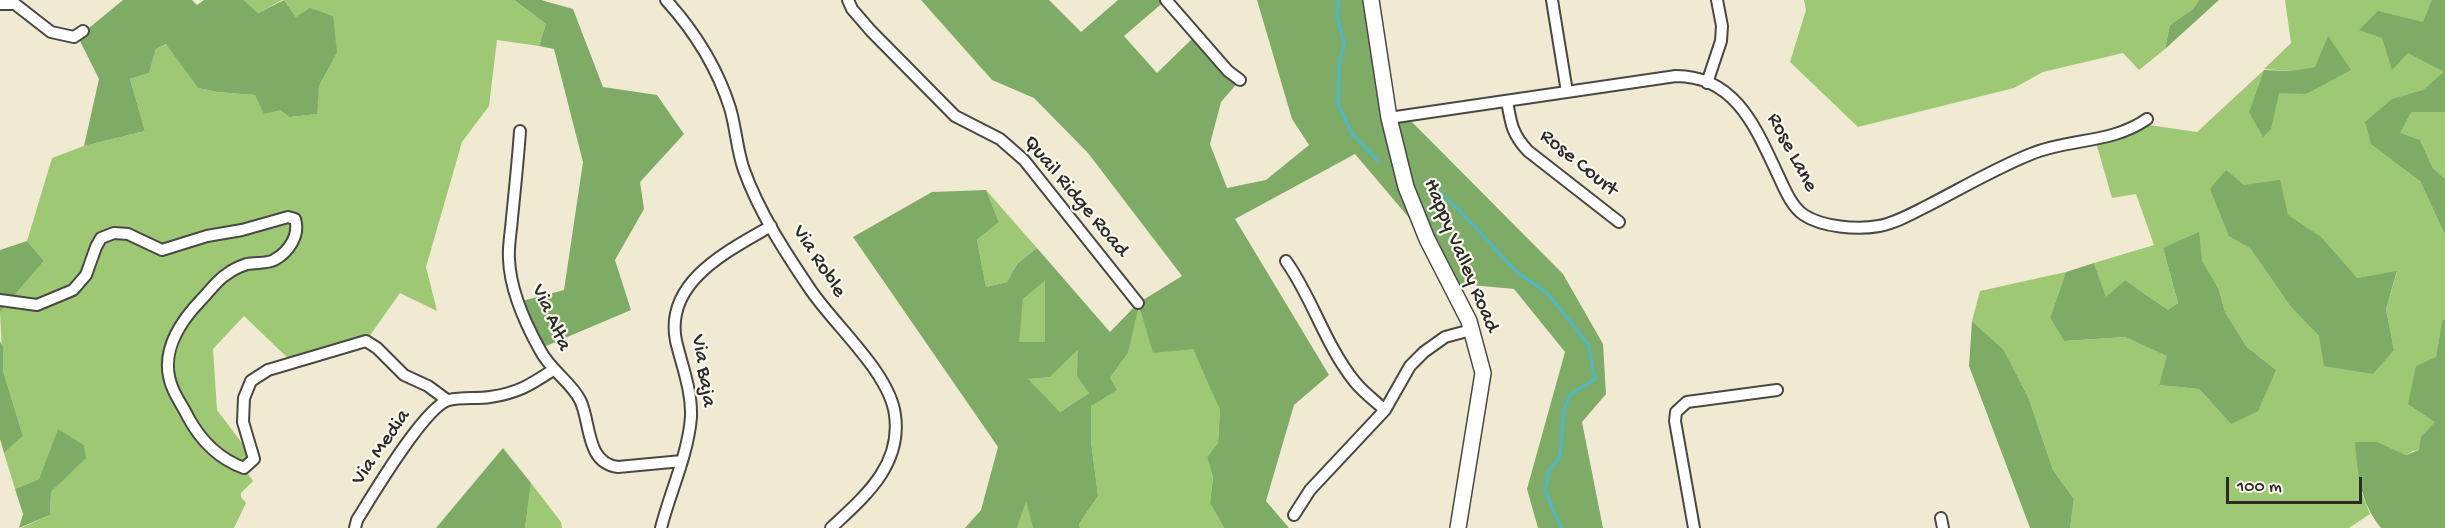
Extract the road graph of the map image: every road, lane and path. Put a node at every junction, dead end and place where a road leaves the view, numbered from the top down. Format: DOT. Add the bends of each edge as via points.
graph roads {
  1 [pos="666,0"];
  2 [pos="848,0"];
  3 [pos="1166,0"];
  4 [pos="1371,0"];
  5 [pos="1552,0"];
  6 [pos="1717,0"];
  7 [pos="1,4"];
  8 [pos="82,31"];
  9 [pos="1240,80"];
  10 [pos="1707,83"];
  11 [pos="1567,92"];
  12 [pos="1507,101"];
  13 [pos="1389,118"];
  14 [pos="2147,119"];
  15 [pos="520,131"];
  16 [pos="1619,222"];
  17 [pos="771,226"];
  18 [pos="1286,261"];
  19 [pos="0,300"];
  20 [pos="1138,303"];
  21 [pos="1471,330"];
  22 [pos="553,370"];
  23 [pos="1777,390"];
  24 [pos="447,400"];
  25 [pos="1385,410"];
  26 [pos="682,462"];
  27 [pos="1294,514"];
  28 [pos="355,528"];
  29 [pos="661,528"];
  30 [pos="831,528"];
  31 [pos="1458,528"];
  32 [pos="1694,528"];
  1 -- 17 [label="street, Via Roble" via="688,24 711,61 730,109 743,169"];
  2 -- 20 [label="street, Quail Ridge Road" via="871,31 955,116 1000,139 1024,160"];
  3 -- 9 [label="street"];
  4 -- 13 [label="street, Happy Valley Road"];
  5 -- 11 [label="street"];
  6 -- 10 [label="street" via="1721,40"];
  7 -- 8 [label="street" via="15,4 51,32 74,37"];
  10 -- 11 [label="street, Rose Lane" via="1693,76 1676,76"];
  10 -- 14 [label="street, Rose Lane" via="1742,106 1787,194 1801,213 1818,223 1839,226 1878,226 1905,217 2031,154 2122,134"];
  11 -- 12 [label="street, Rose Lane"];
  12 -- 13 [label="street, Rose Lane"];
  12 -- 16 [label="street, Rose Court" via="1513,131 1528,151"];
  13 -- 21 [label="street, Happy Valley Road" via="1406,187"];
  15 -- 22 [label="street, Via Alta" via="510,273 539,350"];
  17 -- 26 [label="street, Via Baja" via="711,261 694,279 678,306 676,338 691,417"];
  17 -- 30 [label="street, Via Roble" via="817,299 882,381 895,416 895,439 882,476"];
  18 -- 25 [label="street" via="1299,279 1333,350 1355,383"];
  19 -- 24 [label="street" via="37,305 73,290 86,275 101,238 114,232 128,234 162,250 288,217 295,219 298,229 294,241 274,261 247,264 226,274 191,311 172,339 168,362 172,387 211,449 244,468 254,459 243,422 244,398 251,381 268,370 366,341 404,375"];
  21 -- 25 [label="street" via="1445,337 1424,352 1410,366"];
  21 -- 31 [label="street, Happy Valley Road" via="1483,373"];
  22 -- 24 [label="street" via="523,390"];
  22 -- 26 [label="street, Via Alta" via="580,401 589,438 596,452 612,466"];
  23 -- 32 [label="street" via="1687,402 1676,412"];
  24 -- 28 [label="street, Via Media" via="419,426"];
  25 -- 27 [label="street" via="1310,490"];
  26 -- 29 [label="street, Via Baja"];
}
